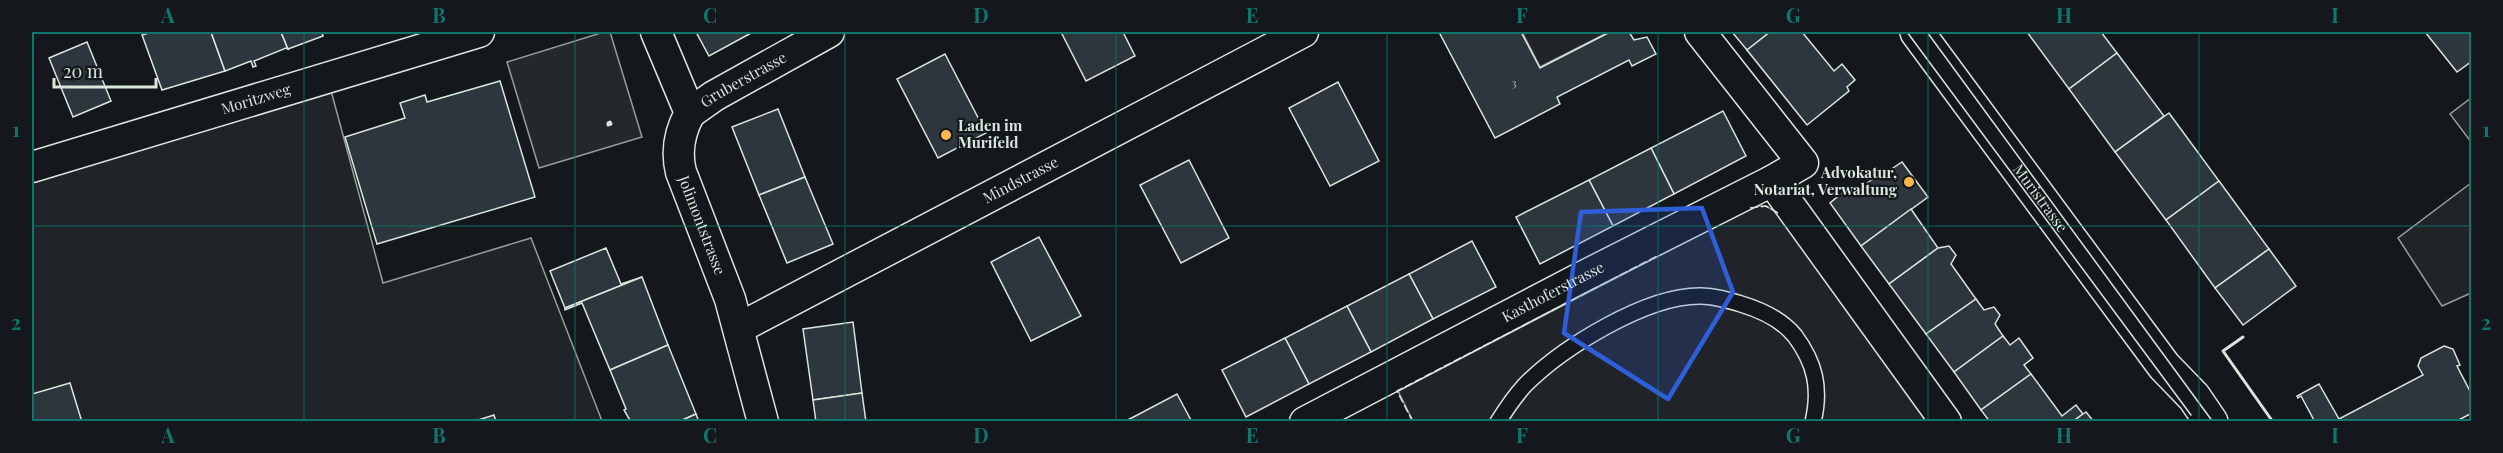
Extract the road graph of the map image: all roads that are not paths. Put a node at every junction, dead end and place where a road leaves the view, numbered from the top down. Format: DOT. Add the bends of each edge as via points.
graph roads {
  1 [pos="479,32"];
  2 [pos="656,32"];
  3 [pos="829,32"];
  4 [pos="1303,32"];
  5 [pos="1700,32"];
  6 [pos="1917,32"];
  7 [pos="690,113"];
  8 [pos="32,167"];
  9 [pos="1772,181"];
  10 [pos="739,328"];
  11 [pos="2198,420"];
  12 [pos="763,422"];
  13 [pos="1305,422"];
  14 [pos="1498,422"];
  15 [pos="1813,422"];
  16 [pos="1946,422"];
  1 -- 8 [label="street, Moritzweg"];
  2 -- 7 [label="street"];
  3 -- 7 [label="street, Gruberstrasse"];
  4 -- 10 [label="street, Mindstrasse"];
  5 -- 9 [label="street, Kasthoferstrasse" via="1803,163"];
  6 -- 11 [label="main road, Muristrasse" via="2164,366 2194,397"];
  7 -- 10 [label="street, Jolimontstrasse" via="678,161"];
  9 -- 13 [label="street, Kasthoferstrasse"];
  9 -- 16 [label="street"];
  10 -- 12 [label="street, Jolimontstrasse"];
  14 -- 15 [label="lane" via="1525,386 1593,334 1644,309 1700,296 1753,307 1791,331 1812,362 1816,397"];
}
